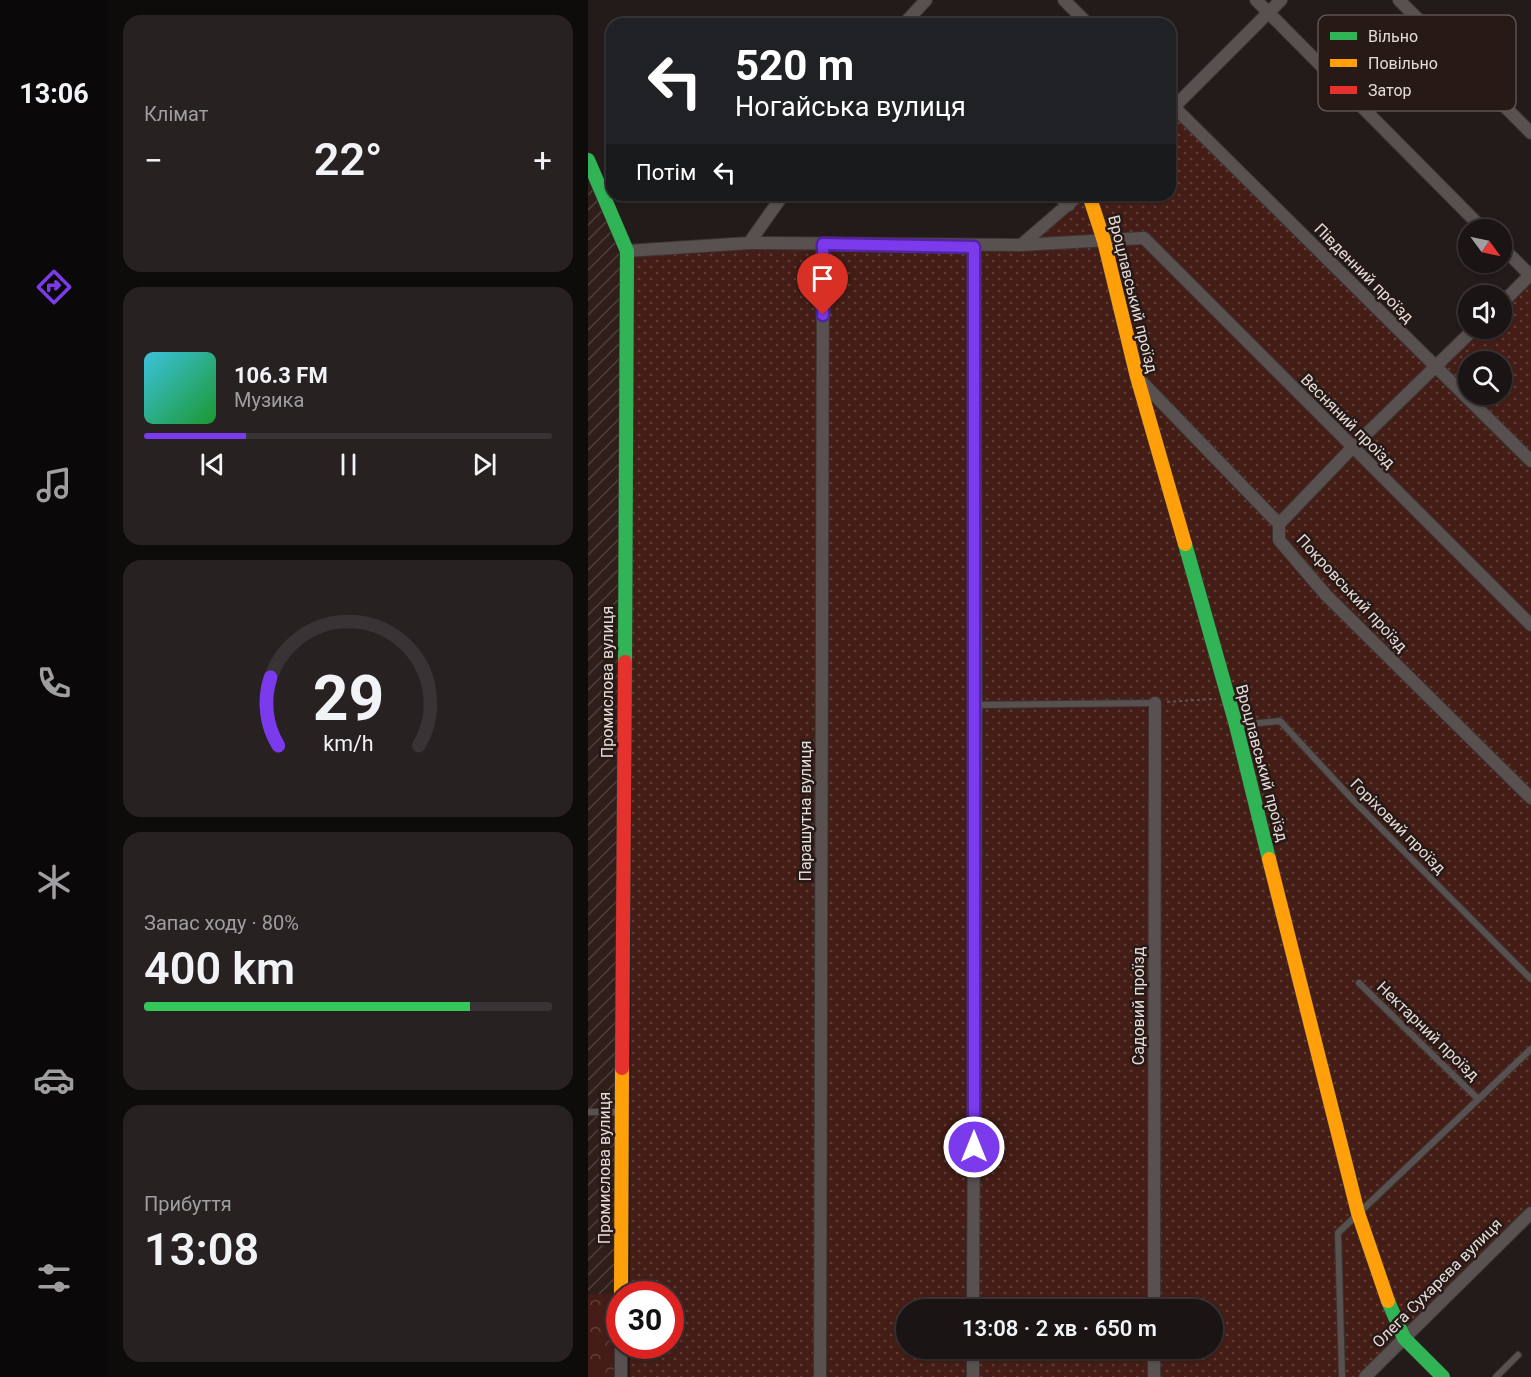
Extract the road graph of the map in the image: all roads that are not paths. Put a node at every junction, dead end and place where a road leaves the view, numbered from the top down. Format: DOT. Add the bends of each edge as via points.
graph roads {
  1 [pos="926,0"];
  2 [pos="1064,0"];
  3 [pos="1256,0"];
  4 [pos="1281,0"];
  5 [pos="1399,0"];
  6 [pos="1268,13"];
  7 [pos="1414,15"];
  8 [pos="910,18"];
  9 [pos="1082,18"];
  10 [pos="1318,63"];
  11 [pos="1176,103"];
  12 [pos="1176,111"];
  13 [pos="1366,111"];
  14 [pos="1508,111"];
  15 [pos="1531,134"];
  16 [pos="588,160"];
  17 [pos="779,201"];
  18 [pos="1065,201"];
  19 [pos="1073,201"];
  20 [pos="1091,201"];
  21 [pos="1069,205"];
  22 [pos="1473,219"];
  23 [pos="1104,241"];
  24 [pos="749,243"];
  25 [pos="823,244"];
  26 [pos="1021,245"];
  27 [pos="974,247"];
  28 [pos="627,251"];
  29 [pos="1512,257"];
  30 [pos="1530,275"];
  31 [pos="1512,293"];
  32 [pos="1463,339"];
  33 [pos="1435,366"];
  34 [pos="1137,377"];
  35 [pos="1352,448"];
  36 [pos="1531,461"];
  37 [pos="1279,524"];
  38 [pos="1531,625"];
  39 [pos="1155,703"];
  40 [pos="976,705"];
  41 [pos="1236,725"];
  42 [pos="1531,798"];
  43 [pos="1531,979"];
  44 [pos="1359,983"];
  45 [pos="1531,1049"];
  46 [pos="1478,1099"];
  47 [pos="588,1112"];
  48 [pos="620,1112"];
  49 [pos="1358,1213"];
  50 [pos="1531,1213"];
  51 [pos="621,1281"];
  52 [pos="973,1299"];
  53 [pos="1154,1299"];
  54 [pos="1404,1338"];
  55 [pos="1518,1355"];
  56 [pos="621,1359"];
  57 [pos="973,1359"];
  58 [pos="1154,1359"];
  59 [pos="621,1377"];
  60 [pos="820,1377"];
  61 [pos="973,1377"];
  62 [pos="1154,1377"];
  63 [pos="1342,1377"];
  64 [pos="1365,1377"];
  65 [pos="1443,1377"];
  66 [pos="1496,1377"];
  1 -- 8 [label="street"];
  2 -- 9 [label="street"];
  3 -- 6 [label="street"];
  4 -- 6 [label="street"];
  5 -- 7 [label="street"];
  6 -- 10 [label="street"];
  6 -- 11 [label="street"];
  12 -- 33 [label="street, Південний проїзд"];
  13 -- 22 [label="street"];
  14 -- 15 [label="street"];
  16 -- 28 [label="street"];
  17 -- 24 [label="street"];
  18 -- 21 [label="street"];
  19 -- 21 [label="street"];
  20 -- 23 [label="street, Вроцлавський проїзд"];
  21 -- 26 [label="street"];
  23 -- 26 [label="street"];
  23 -- 34 [label="street, Вроцлавський проїзд"];
  23 -- 35 [label="street, Весняний проїзд" via="1144,238"];
  24 -- 25 [label="street"];
  24 -- 28 [label="street"];
  25 -- 27 [label="street"];
  25 -- 60 [label="street, Парашутна вулиця"];
  26 -- 27 [label="street"];
  27 -- 40 [label="street"];
  28 -- 48 [label="street, Промислова вулиця"];
  29 -- 30 [label="street"];
  30 -- 31 [label="street"];
  32 -- 33 [label="street"];
  33 -- 35 [label="street"];
  33 -- 36 [label="street, Південний проїзд"];
  34 -- 37 [label="street, Покровський проїзд"];
  34 -- 41 [label="street, Вроцлавський проїзд"];
  35 -- 37 [label="street"];
  35 -- 38 [label="street, Весняний проїзд"];
  37 -- 42 [label="street, Покровський проїзд" via="1279,540 1326,595"];
  39 -- 40 [label="lane"];
  39 -- 53 [label="street, Садовий проїзд"];
  40 -- 52 [label="street"];
  41 -- 43 [label="lane, Горіховий проїзд" via="1280,720 1354,801"];
  41 -- 49 [label="street, Вроцлавський проїзд"];
  44 -- 46 [label="lane, Нектарний проїзд"];
  45 -- 46 [label="lane"];
  46 -- 49 [label="lane"];
  47 -- 48 [label="lane"];
  48 -- 51 [label="street, Промислова вулиця"];
  49 -- 54 [label="street, Вроцлавський проїзд"];
  49 -- 63 [label="lane" via="1338,1233"];
  50 -- 54 [label="street, Олега Сухарєва вулиця"];
  54 -- 64 [label="street, Олега Сухарєва вулиця"];
  54 -- 65 [label="street, Вроцлавський проїзд"];
  55 -- 66 [label="lane"];
  56 -- 59 [label="street"];
  57 -- 61 [label="street"];
  58 -- 62 [label="street"];
}
